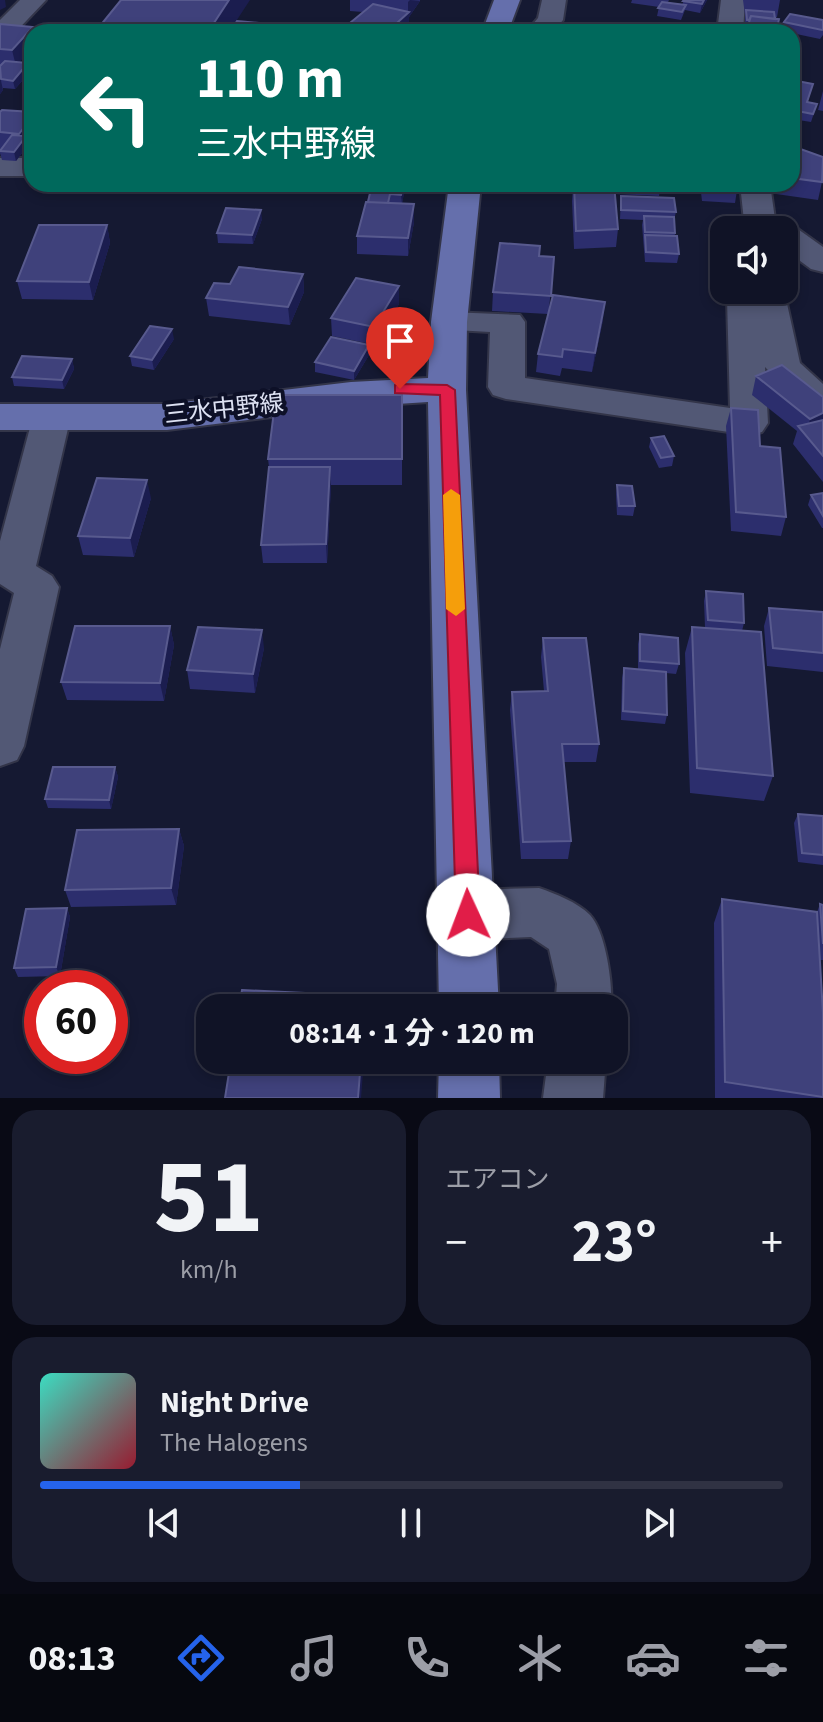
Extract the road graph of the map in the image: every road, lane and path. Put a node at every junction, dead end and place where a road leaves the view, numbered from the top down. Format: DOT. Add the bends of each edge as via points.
graph roads {
  1 [pos="34,0"];
  2 [pos="507,0"];
  3 [pos="554,0"];
  4 [pos="733,0"];
  5 [pos="498,24"];
  6 [pos="546,24"];
  7 [pos="731,24"];
  8 [pos="0,34"];
  9 [pos="0,167"];
  10 [pos="24,167"];
  11 [pos="464,192"];
  12 [pos="756,192"];
  13 [pos="759,216"];
  14 [pos="823,220"];
  15 [pos="798,229"];
  16 [pos="798,244"];
  17 [pos="823,262"];
  18 [pos="744,304"];
  19 [pos="770,304"];
  20 [pos="449,322"];
  21 [pos="447,390"];
  22 [pos="823,405"];
  23 [pos="0,417"];
  24 [pos="51,420"];
  25 [pos="0,746"];
  26 [pos="468,915"];
  27 [pos="469,994"];
  28 [pos="584,994"];
  29 [pos="469,1074"];
  30 [pos="576,1074"];
  31 [pos="469,1098"];
  32 [pos="573,1098"];
  1 -- 8 [label="street"];
  2 -- 5 [label="main road"];
  3 -- 6 [label="street"];
  4 -- 7 [label="street"];
  9 -- 10 [label="street"];
  11 -- 20 [label="main road"];
  12 -- 13 [label="street"];
  14 -- 15 [label="street"];
  16 -- 17 [label="street"];
  18 -- 20 [label="street" via="749,423 506,387 508,322"];
  19 -- 22 [label="street" via="783,367"];
  20 -- 21 [label="main road"];
  21 -- 24 [label="main road, 三水中野線" via="400,389 187,415"];
  21 -- 26 [label="main road"];
  23 -- 24 [label="main road, 三水中野線"];
  24 -- 25 [label="street" via="13,572 37,587"];
  26 -- 27 [label="main road"];
  26 -- 28 [label="street" via="539,912 572,934"];
  29 -- 31 [label="main road"];
  30 -- 32 [label="street"];
}
